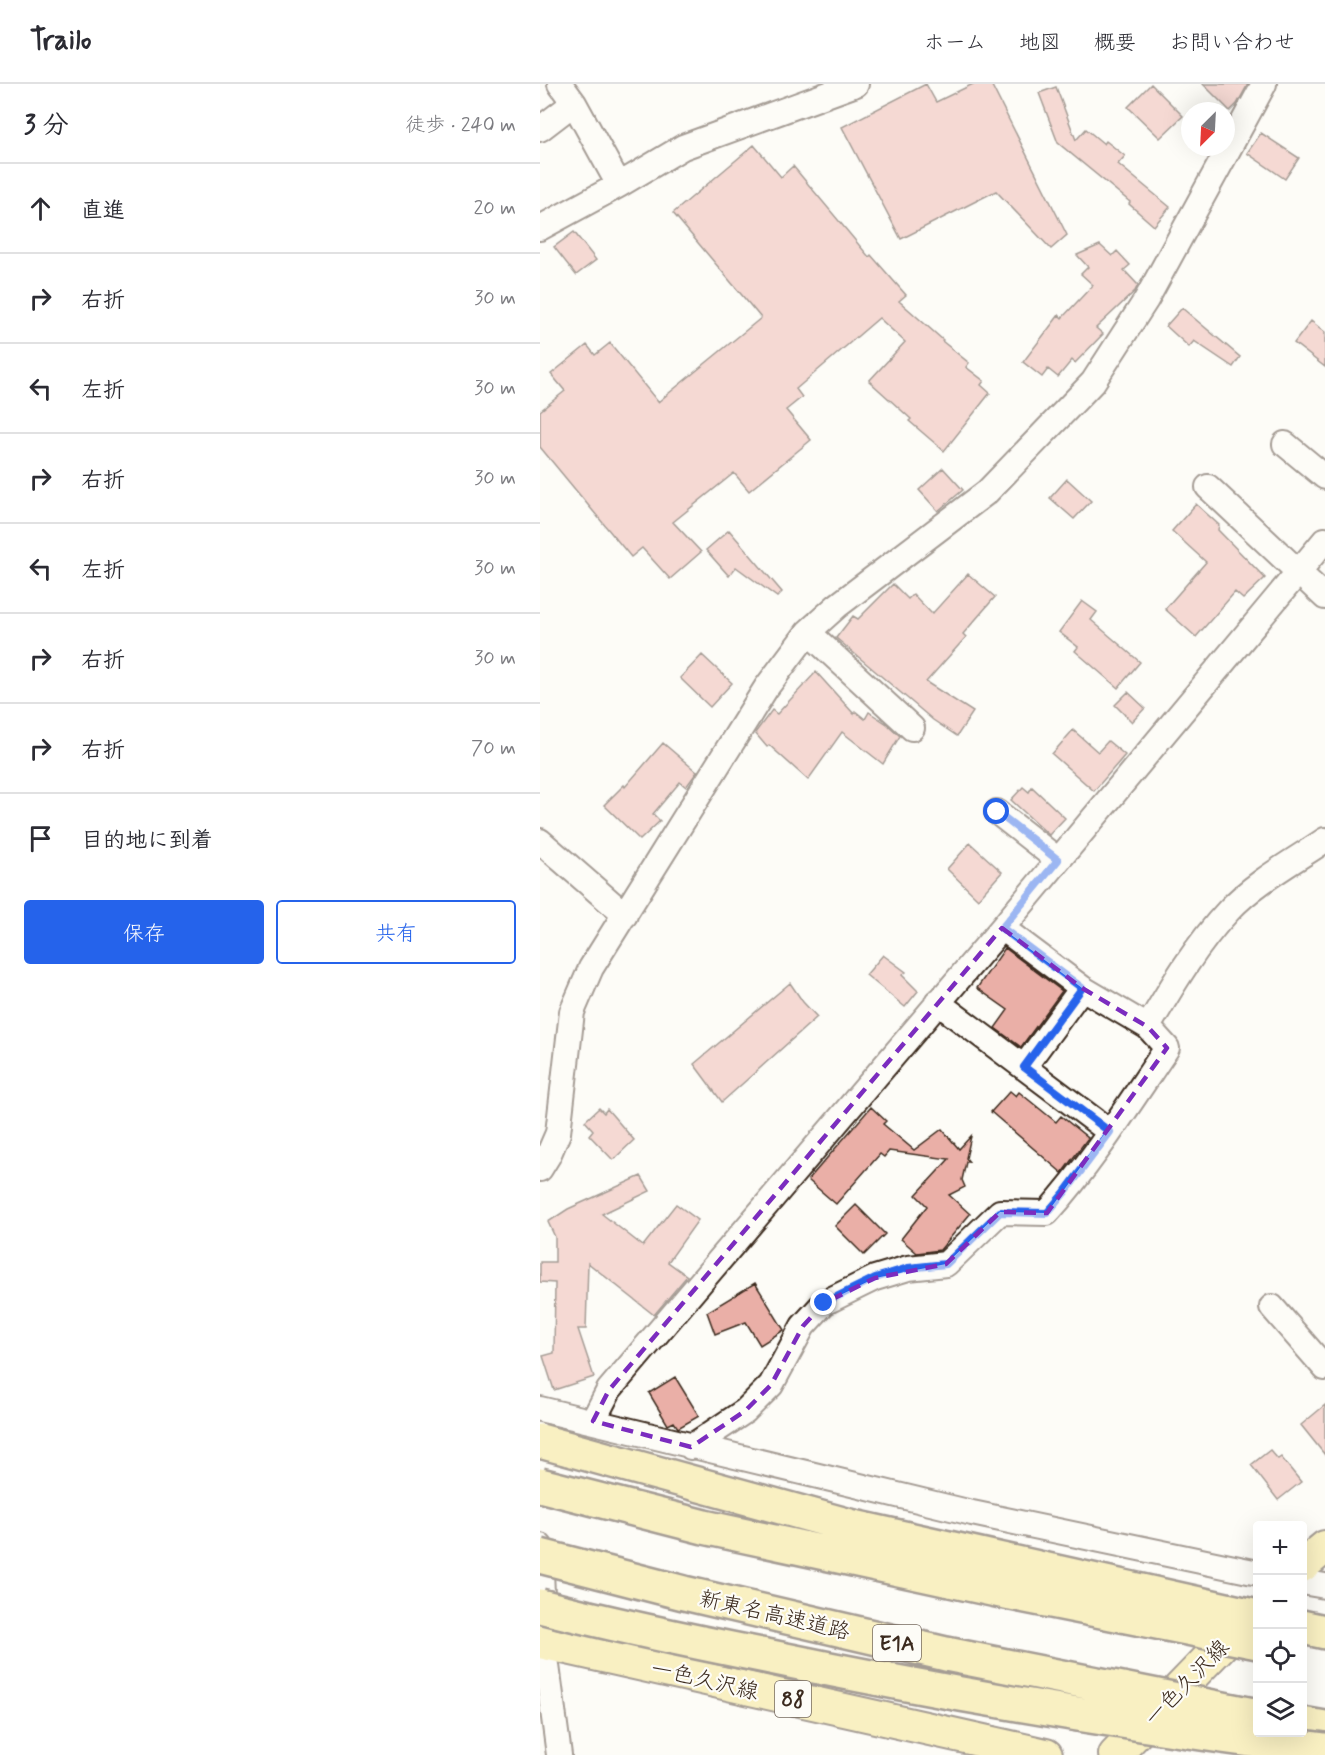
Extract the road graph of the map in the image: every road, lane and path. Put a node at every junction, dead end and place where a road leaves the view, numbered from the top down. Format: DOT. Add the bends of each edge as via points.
graph roads {
  1 [pos="1264,84"];
  2 [pos="847,86"];
  3 [pos="567,93"];
  4 [pos="540,129"];
  5 [pos="619,185"];
  6 [pos="540,228"];
  7 [pos="1285,444"];
  8 [pos="1325,477"];
  9 [pos="1208,487"];
  10 [pos="1325,540"];
  11 [pos="1298,573"];
  12 [pos="1325,597"];
  13 [pos="808,632"];
  14 [pos="912,728"];
  15 [pos="997,812"];
  16 [pos="1325,840"];
  17 [pos="540,842"];
  18 [pos="1058,860"];
  19 [pos="626,915"];
  20 [pos="1002,928"];
  21 [pos="1082,988"];
  22 [pos="937,1002"];
  23 [pos="1148,1027"];
  24 [pos="1024,1067"];
  25 [pos="1110,1132"];
  26 [pos="540,1169"];
  27 [pos="1272,1307"];
  28 [pos="1325,1368"];
  29 [pos="540,1409"];
  30 [pos="593,1421"];
  31 [pos="540,1441"];
  32 [pos="692,1447"];
  33 [pos="540,1485"];
  34 [pos="540,1546"];
  35 [pos="1325,1546"];
  36 [pos="540,1556"];
  37 [pos="1307,1562"];
  38 [pos="1253,1572"];
  39 [pos="1307,1583"];
  40 [pos="1325,1586"];
  41 [pos="540,1606"];
  42 [pos="1253,1613"];
  43 [pos="1253,1616"];
  44 [pos="1307,1628"];
  45 [pos="1325,1632"];
  46 [pos="1253,1641"];
  47 [pos="542,1643"];
  48 [pos="1307,1652"];
  49 [pos="1325,1655"];
  50 [pos="1253,1715"];
  51 [pos="1307,1725"];
  52 [pos="1325,1728"];
  53 [pos="1325,1738"];
  54 [pos="1325,1750"];
  55 [pos="559,1755"];
  56 [pos="1046,1755"];
  57 [pos="1115,1755"];
  58 [pos="1296,1755"];
  1 -- 13 [label="street" via="1146,300 1093,382 987,492"];
  2 -- 5 [label="street" via="683,147"];
  3 -- 4 [label="street"];
  3 -- 5 [label="street"];
  5 -- 6 [label="street"];
  7 -- 8 [label="street"];
  9 -- 11 [label="street"];
  10 -- 11 [label="street"];
  11 -- 12 [label="street"];
  11 -- 18 [label="street"];
  13 -- 14 [label="street"];
  13 -- 19 [label="street" via="766,688"];
  15 -- 18 [label="street"];
  16 -- 23 [label="street" via="1230,909 1196,950"];
  17 -- 19 [label="street"];
  18 -- 20 [label="street"];
  19 -- 26 [label="street" via="591,968 572,1011 558,1133"];
  20 -- 21 [label="street"];
  20 -- 22 [label="street"];
  21 -- 23 [label="street"];
  21 -- 24 [label="street"];
  22 -- 24 [label="street"];
  22 -- 30 [label="street" via="609,1390"];
  23 -- 25 [label="street" via="1167,1048"];
  24 -- 25 [label="street"];
  25 -- 32 [label="street" via="1047,1213 1000,1212 946,1264 908,1268 875,1278 824,1303 802,1326 771,1385 745,1411"];
  27 -- 28 [label="street"];
  29 -- 30 [label="street"];
  30 -- 32 [label="street"];
  31 -- 43 [label="highway, bridge" via="850,1526"];
  32 -- 38 [label="street" via="972,1513"];
  33 -- 46 [label="highway, bridge" via="716,1530"];
  34 -- 47 [label="street"];
  35 -- 37 [label="main road"];
  36 -- 50 [label="highway, 新東名高速道路 / E1A, bridge" via="946,1654"];
  39 -- 40 [label="street"];
  41 -- 54 [label="highway, bridge" via="898,1684 1207,1735"];
  42 -- 57 [label="main road, 一色久沢線"];
  44 -- 45 [label="highway"];
  47 -- 55 [label="street"];
  47 -- 56 [label="main road, 一色久沢線 / 88"];
  48 -- 49 [label="highway"];
  51 -- 52 [label="highway"];
  53 -- 58 [label="street"];
}
